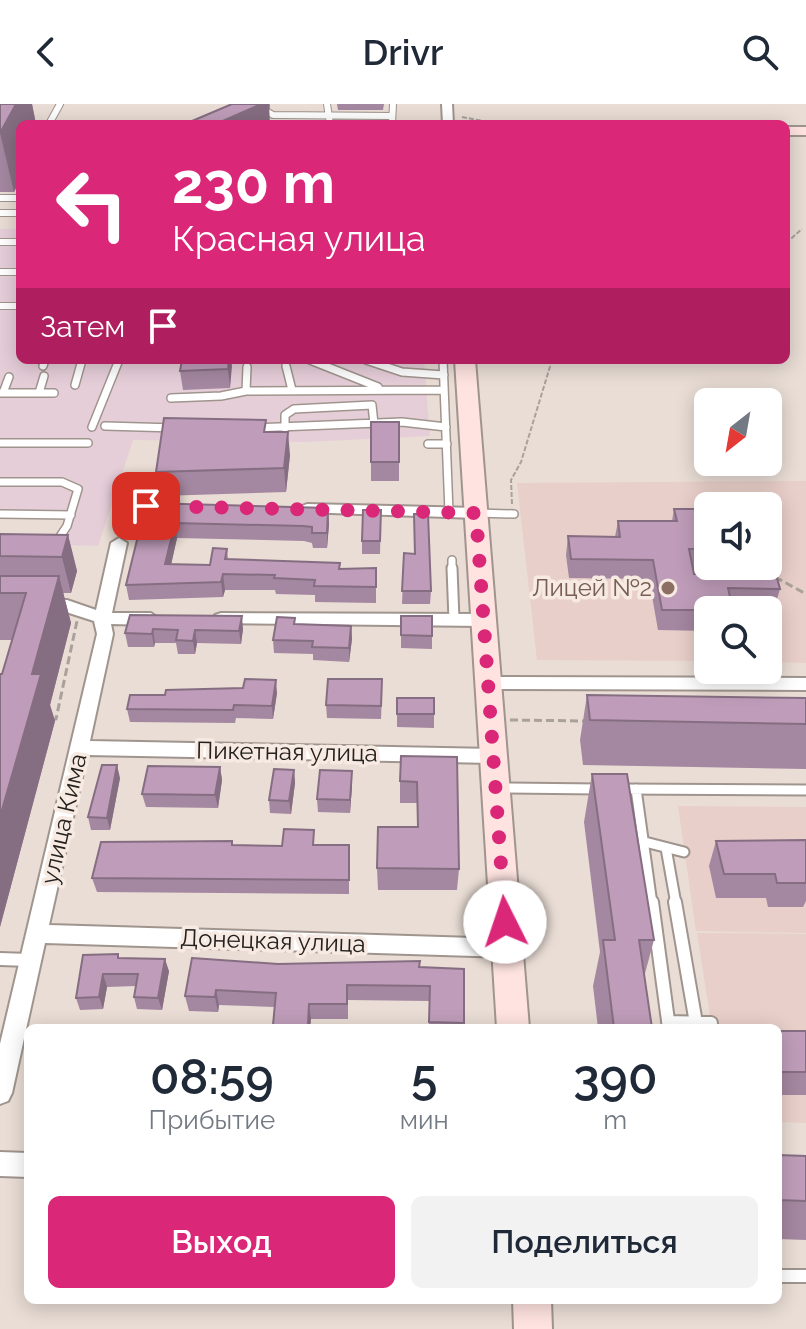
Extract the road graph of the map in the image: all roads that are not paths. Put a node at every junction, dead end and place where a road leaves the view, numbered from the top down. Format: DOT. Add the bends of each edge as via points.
graph roads {
  1 [pos="266,104"];
  2 [pos="327,104"];
  3 [pos="393,104"];
  4 [pos="331,116"];
  5 [pos="392,116"];
  6 [pos="330,120"];
  7 [pos="392,120"];
  8 [pos="81,364"];
  9 [pos="117,364"];
  10 [pos="320,364"];
  11 [pos="392,364"];
  12 [pos="443,364"];
  13 [pos="465,364"];
  14 [pos="286,366"];
  15 [pos="247,367"];
  16 [pos="444,375"];
  17 [pos="44,376"];
  18 [pos="9,377"];
  19 [pos="75,385"];
  20 [pos="385,389"];
  21 [pos="292,390"];
  22 [pos="444,390"];
  23 [pos="246,391"];
  24 [pos="2,393"];
  25 [pos="39,393"];
  26 [pos="54,393"];
  27 [pos="171,398"];
  28 [pos="374,424"];
  29 [pos="105,426"];
  30 [pos="92,427"];
  31 [pos="446,427"];
  32 [pos="189,428"];
  33 [pos="237,428"];
  34 [pos="285,428"];
  35 [pos="0,443"];
  36 [pos="88,443"];
  37 [pos="428,444"];
  38 [pos="447,444"];
  39 [pos="0,482"];
  40 [pos="284,509"];
  41 [pos="449,512"];
  42 [pos="476,513"];
  43 [pos="0,514"];
  44 [pos="514,514"];
  45 [pos="71,515"];
  46 [pos="119,543"];
  47 [pos="50,548"];
  48 [pos="452,560"];
  49 [pos="0,605"];
  50 [pos="102,618"];
  51 [pos="164,619"];
  52 [pos="211,619"];
  53 [pos="454,620"];
  54 [pos="483,620"];
  55 [pos="488,683"];
  56 [pos="806,684"];
  57 [pos="80,748"];
  58 [pos="493,756"];
  59 [pos="495,787"];
  60 [pos="636,789"];
  61 [pos="806,790"];
  62 [pos="645,842"];
  63 [pos="666,848"];
  64 [pos="684,852"];
  65 [pos="39,934"];
  66 [pos="507,948"];
  67 [pos="0,959"];
  68 [pos="32,960"];
  69 [pos="696,1023"];
  70 [pos="711,1023"];
  71 [pos="513,1024"];
  72 [pos="668,1024"];
  73 [pos="682,1024"];
  74 [pos="0,1093"];
  75 [pos="0,1164"];
  76 [pos="24,1165"];
  77 [pos="782,1276"];
  78 [pos="806,1276"];
  79 [pos="532,1304"];
  80 [pos="533,1329"];
  1 -- 4 [label="lane" via="273,115"];
  2 -- 4 [label="lane"];
  3 -- 5 [label="lane"];
  4 -- 5 [label="lane"];
  4 -- 6 [label="lane"];
  5 -- 7 [label="lane"];
  8 -- 19 [label="lane"];
  9 -- 30 [label="lane"];
  10 -- 20 [label="lane"];
  11 -- 16 [label="lane"];
  12 -- 16 [label="lane"];
  13 -- 42 [label="street"];
  14 -- 21 [label="lane"];
  15 -- 23 [label="lane"];
  16 -- 22 [label="lane"];
  17 -- 25 [label="lane"];
  18 -- 24 [label="lane"];
  20 -- 21 [label="lane"];
  20 -- 22 [label="lane"];
  21 -- 23 [label="lane"];
  22 -- 31 [label="lane"];
  23 -- 27 [label="lane"];
  24 -- 25 [label="lane"];
  25 -- 26 [label="lane"];
  28 -- 31 [label="lane"];
  28 -- 34 [label="lane"];
  28 -- 34 [label="lane" via="372,405 341,406 294,409 285,415"];
  29 -- 32 [label="lane"];
  31 -- 38 [label="lane"];
  33 -- 34 [label="lane"];
  35 -- 36 [label="lane"];
  37 -- 38 [label="lane"];
  38 -- 41 [label="lane"];
  39 -- 45 [label="lane" via="62,482 78,489"];
  40 -- 41 [label="street"];
  41 -- 42 [label="street"];
  42 -- 44 [label="lane"];
  42 -- 54 [label="street"];
  43 -- 45 [label="lane"];
  45 -- 47 [label="lane"];
  46 -- 50 [label="street, улица Кима"];
  48 -- 53 [label="lane"];
  49 -- 50 [label="street" via="67,606"];
  50 -- 51 [label="street"];
  50 -- 57 [label="street, улица Кима" via="105,634"];
  52 -- 53 [label="street"];
  53 -- 54 [label="street"];
  54 -- 55 [label="street"];
  55 -- 56 [label="street"];
  55 -- 58 [label="street"];
  57 -- 58 [label="street, Пикетная улица"];
  57 -- 65 [label="street, улица Кима"];
  58 -- 59 [label="street"];
  59 -- 60 [label="lane"];
  59 -- 66 [label="street"];
  60 -- 61 [label="lane"];
  60 -- 62 [label="lane"];
  62 -- 63 [label="lane"];
  62 -- 72 [label="lane"];
  63 -- 64 [label="lane"];
  63 -- 69 [label="lane"];
  65 -- 66 [label="street, Донецкая улица"];
  65 -- 68 [label="street, улица Кима"];
  66 -- 71 [label="street"];
  67 -- 68 [label="lane"];
  68 -- 74 [label="street, улица Кима"];
  69 -- 70 [label="lane"];
  69 -- 73 [label="lane"];
  75 -- 76 [label="street"];
  77 -- 78 [label="lane"];
  79 -- 80 [label="street"];
}
